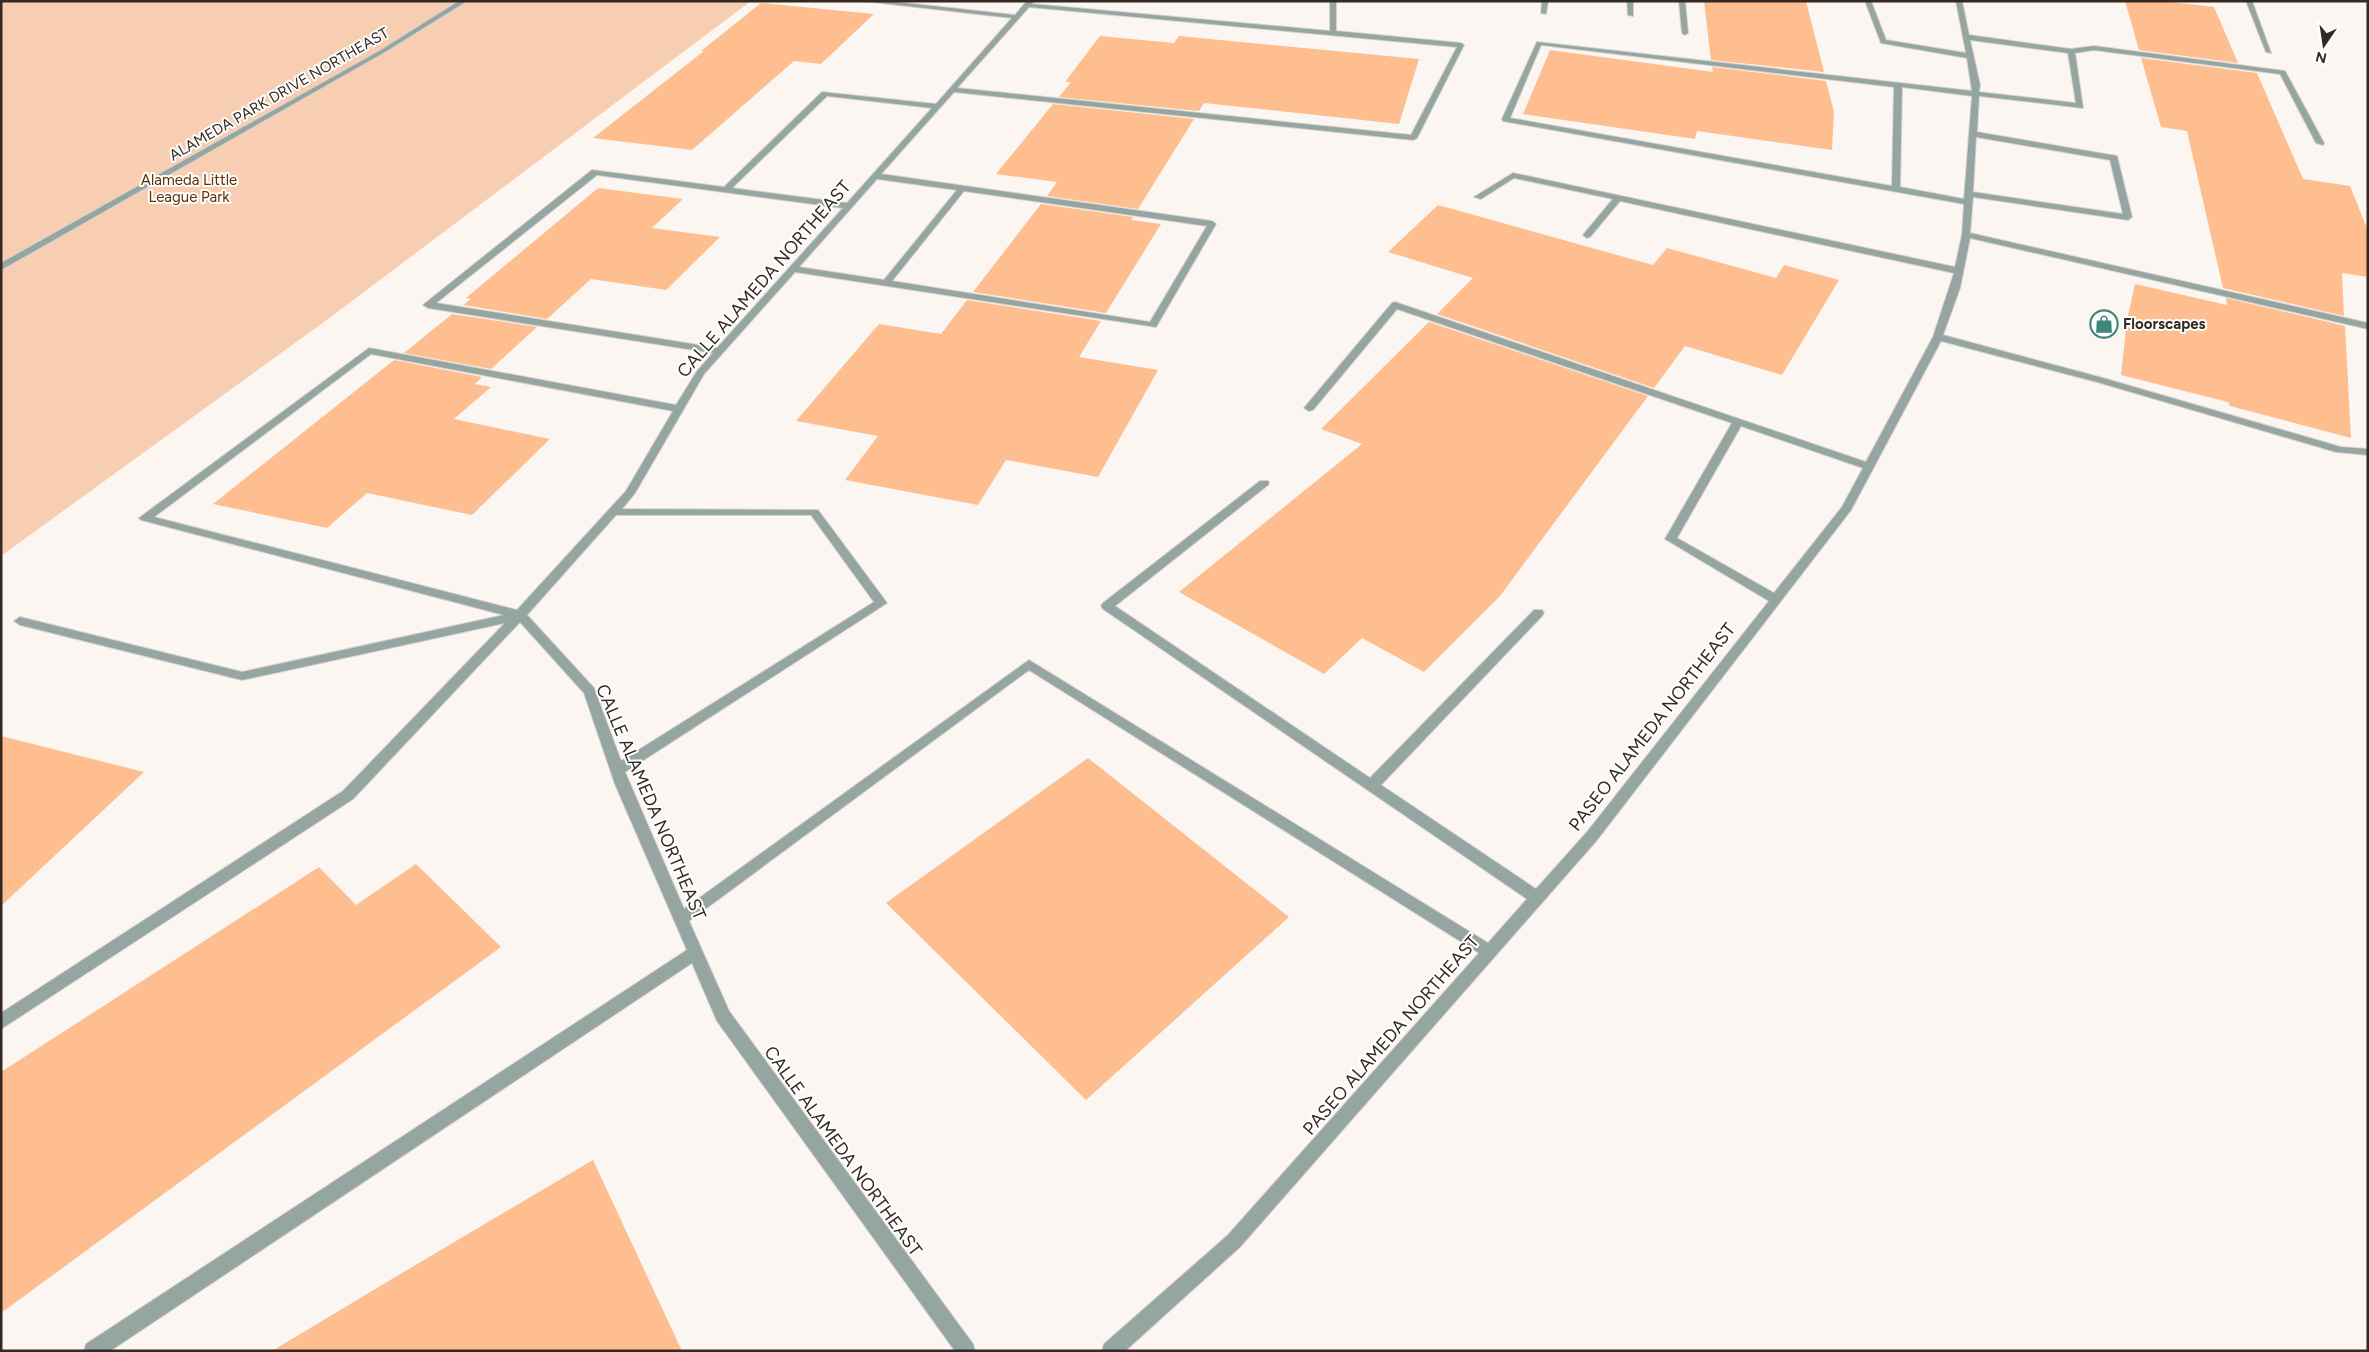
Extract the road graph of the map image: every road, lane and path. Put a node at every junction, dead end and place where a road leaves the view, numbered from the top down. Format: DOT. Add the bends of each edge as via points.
graph roads {
  1 [pos="464,1"];
  2 [pos="866,1"];
  3 [pos="1333,1"];
  4 [pos="1545,1"];
  5 [pos="1630,1"];
  6 [pos="1682,1"];
  7 [pos="1868,1"];
  8 [pos="1959,1"];
  9 [pos="2249,1"];
  10 [pos="1029,3"];
  11 [pos="1544,14"];
  12 [pos="1631,15"];
  13 [pos="1017,17"];
  14 [pos="1333,33"];
  15 [pos="1685,33"];
  16 [pos="1966,37"];
  17 [pos="2071,51"];
  18 [pos="2269,52"];
  19 [pos="1970,56"];
  20 [pos="1898,85"];
  21 [pos="951,90"];
  22 [pos="1975,95"];
  23 [pos="937,106"];
  24 [pos="1973,134"];
  25 [pos="2320,143"];
  26 [pos="875,176"];
  27 [pos="962,188"];
  28 [pos="1896,189"];
  29 [pos="725,190"];
  30 [pos="1478,197"];
  31 [pos="1618,198"];
  32 [pos="1968,198"];
  33 [pos="848,206"];
  34 [pos="1587,234"];
  35 [pos="1966,235"];
  36 [pos="1,267"];
  37 [pos="795,268"];
  38 [pos="1959,271"];
  39 [pos="886,283"];
  40 [pos="2368,326"];
  41 [pos="1938,337"];
  42 [pos="720,351"];
  43 [pos="1309,408"];
  44 [pos="679,409"];
  45 [pos="1738,422"];
  46 [pos="2368,452"];
  47 [pos="1868,466"];
  48 [pos="1264,483"];
  49 [pos="612,512"];
  50 [pos="1775,599"];
  51 [pos="1538,613"];
  52 [pos="520,615"];
  53 [pos="20,621"];
  54 [pos="617,770"];
  55 [pos="1371,786"];
  56 [pos="1537,898"];
  57 [pos="680,919"];
  58 [pos="1489,951"];
  59 [pos="696,952"];
  60 [pos="1,1022"];
  61 [pos="93,1351"];
  62 [pos="966,1351"];
  63 [pos="1111,1351"];
  1 -- 36 [label="street, ALAMEDA PARK DRIVE NORTHEAST" via="383,51"];
  2 -- 13 [label="street"];
  3 -- 14 [label="street"];
  4 -- 11 [label="street"];
  5 -- 12 [label="street"];
  6 -- 15 [label="street"];
  7 -- 19 [label="street" via="1883,42"];
  8 -- 16 [label="street, PASEO ALAMEDA NORTHEAST"];
  9 -- 18 [label="street"];
  10 -- 13 [label="street, CALLE ALAMEDA NORTHEAST"];
  10 -- 14 [label="street"];
  13 -- 21 [label="street, CALLE ALAMEDA NORTHEAST"];
  14 -- 21 [label="street" via="1461,45 1413,138"];
  16 -- 17 [label="street"];
  16 -- 19 [label="street, PASEO ALAMEDA NORTHEAST"];
  17 -- 22 [label="street" via="2080,106"];
  17 -- 25 [label="street" via="2094,48 2283,72"];
  19 -- 22 [label="street, PASEO ALAMEDA NORTHEAST"];
  20 -- 22 [label="street"];
  20 -- 28 [label="street"];
  20 -- 28 [label="street" via="1539,42 1506,119"];
  21 -- 23 [label="street, CALLE ALAMEDA NORTHEAST"];
  22 -- 24 [label="street, PASEO ALAMEDA NORTHEAST"];
  23 -- 26 [label="street, CALLE ALAMEDA NORTHEAST"];
  23 -- 29 [label="street" via="825,94"];
  24 -- 32 [label="street, PASEO ALAMEDA NORTHEAST"];
  24 -- 32 [label="street" via="2114,158 2128,218"];
  26 -- 27 [label="street"];
  26 -- 33 [label="street, CALLE ALAMEDA NORTHEAST"];
  27 -- 39 [label="street"];
  27 -- 39 [label="street" via="1212,224 1153,325"];
  28 -- 32 [label="street"];
  29 -- 33 [label="street"];
  29 -- 42 [label="street" via="595,172 428,305"];
  30 -- 31 [label="street" via="1513,175"];
  31 -- 34 [label="street"];
  31 -- 38 [label="street"];
  32 -- 35 [label="street, PASEO ALAMEDA NORTHEAST"];
  33 -- 37 [label="street, CALLE ALAMEDA NORTHEAST"];
  35 -- 38 [label="street, PASEO ALAMEDA NORTHEAST"];
  35 -- 40 [label="street"];
  37 -- 39 [label="street"];
  37 -- 42 [label="street, CALLE ALAMEDA NORTHEAST"];
  38 -- 41 [label="street, PASEO ALAMEDA NORTHEAST"];
  41 -- 46 [label="street" via="2340,450"];
  41 -- 47 [label="street, PASEO ALAMEDA NORTHEAST"];
  42 -- 44 [label="street, CALLE ALAMEDA NORTHEAST" via="700,373"];
  43 -- 45 [label="street" via="1395,305"];
  44 -- 49 [label="street, CALLE ALAMEDA NORTHEAST" via="630,492"];
  44 -- 52 [label="street" via="369,351 145,518"];
  45 -- 47 [label="street"];
  45 -- 50 [label="street" via="1672,539"];
  47 -- 50 [label="street, PASEO ALAMEDA NORTHEAST" via="1847,508"];
  48 -- 55 [label="street" via="1107,606"];
  49 -- 52 [label="street, CALLE ALAMEDA NORTHEAST"];
  49 -- 54 [label="street" via="814,512 881,603"];
  50 -- 56 [label="street, PASEO ALAMEDA NORTHEAST" via="1592,836"];
  51 -- 55 [label="street"];
  52 -- 53 [label="street" via="242,676"];
  52 -- 54 [label="street, CALLE ALAMEDA NORTHEAST" via="590,691"];
  52 -- 60 [label="street" via="348,794"];
  54 -- 57 [label="street, CALLE ALAMEDA NORTHEAST"];
  55 -- 56 [label="street"];
  56 -- 58 [label="street, PASEO ALAMEDA NORTHEAST"];
  57 -- 58 [label="street" via="1029,664"];
  57 -- 59 [label="street, CALLE ALAMEDA NORTHEAST"];
  58 -- 63 [label="street, PASEO ALAMEDA NORTHEAST" via="1234,1241"];
  59 -- 61 [label="street"];
  59 -- 62 [label="street, CALLE ALAMEDA NORTHEAST" via="723,1016"];
}
